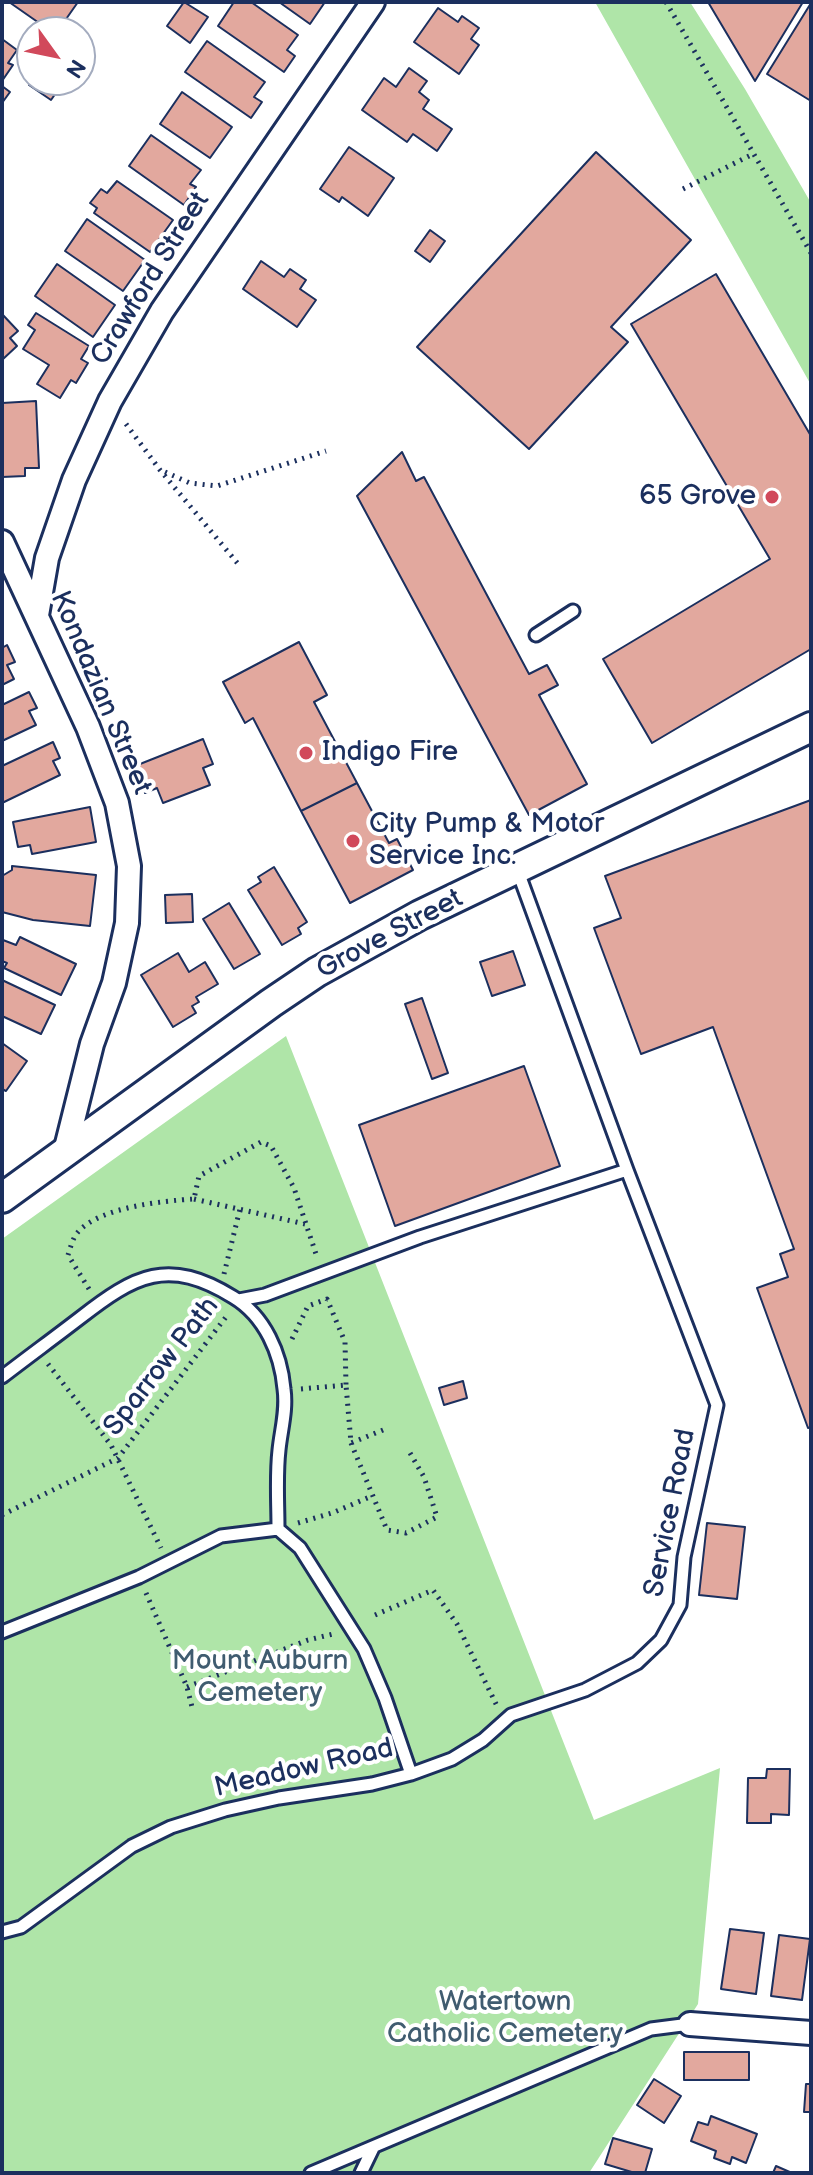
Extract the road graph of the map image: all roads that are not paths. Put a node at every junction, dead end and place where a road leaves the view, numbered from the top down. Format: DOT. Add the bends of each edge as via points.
graph roads {
  1 [pos="373,2"];
  2 [pos="2,542"];
  3 [pos="573,611"];
  4 [pos="37,615"];
  5 [pos="536,635"];
  6 [pos="811,727"];
  7 [pos="517,869"];
  8 [pos="65,1152"];
  9 [pos="627,1170"];
  10 [pos="2,1198"];
  11 [pos="239,1300"];
  12 [pos="2,1377"];
  13 [pos="278,1529"];
  14 [pos="2,1632"];
  15 [pos="411,1774"];
  16 [pos="2,1932"];
  17 [pos="690,2024"];
  18 [pos="811,2033"];
  19 [pos="373,2148"];
  20 [pos="311,2173"];
  21 [pos="361,2173"];
  1 -- 4 [label="street, Crawford Street" via="162,311 110,401 47,558"];
  2 -- 4 [label="street, Kondazian Street"];
  3 -- 5 [label="lane"];
  4 -- 8 [label="street, Kondazian Street" via="117,803 129,866 127,923 114,983 92,1044"];
  6 -- 7 [label="street, Grove Street"];
  7 -- 8 [label="street, Grove Street" via="317,972"];
  7 -- 9 [label="lane, Service Road"];
  8 -- 10 [label="street, Grove Street"];
  9 -- 11 [label="lane"];
  9 -- 15 [label="lane, Service Road" via="717,1405 687,1543 680,1605 661,1640 637,1663 585,1690 511,1715 452,1759"];
  11 -- 12 [label="lane" via="177,1274 146,1277 110,1294"];
  11 -- 13 [label="lane" via="272,1341 285,1390"];
  13 -- 14 [label="lane" via="221,1536 169,1564"];
  13 -- 15 [label="lane, Meadow Road" via="300,1548 353,1630 385,1698"];
  15 -- 16 [label="lane, Meadow Road" via="279,1798 171,1827 120,1854 21,1927"];
  17 -- 18 [label="street"];
  17 -- 19 [label="lane" via="651,2029"];
  19 -- 20 [label="lane"];
  19 -- 21 [label="lane"];
}
